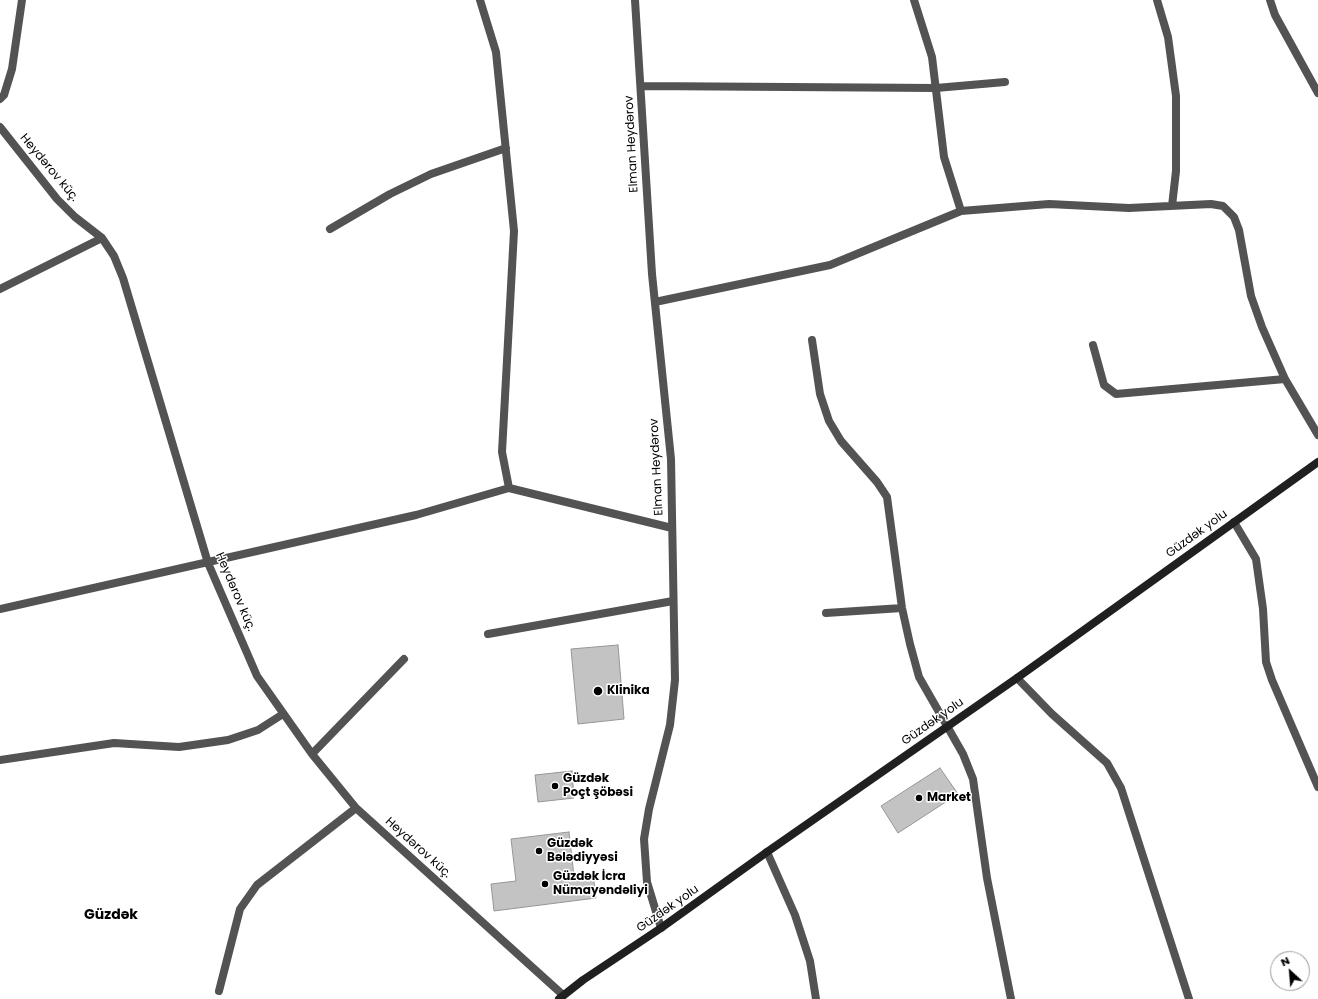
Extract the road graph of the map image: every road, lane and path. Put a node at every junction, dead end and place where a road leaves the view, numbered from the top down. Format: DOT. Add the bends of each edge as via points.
graph roads {
  1 [pos="22,0"];
  2 [pos="480,0"];
  3 [pos="635,0"];
  4 [pos="914,0"];
  5 [pos="1157,0"];
  6 [pos="1270,0"];
  7 [pos="1005,82"];
  8 [pos="641,86"];
  9 [pos="936,88"];
  10 [pos="1318,93"];
  11 [pos="0,99"];
  12 [pos="0,128"];
  13 [pos="506,148"];
  14 [pos="1172,206"];
  15 [pos="961,211"];
  16 [pos="330,229"];
  17 [pos="102,238"];
  18 [pos="0,288"];
  19 [pos="655,302"];
  20 [pos="812,340"];
  21 [pos="1093,345"];
  22 [pos="1284,379"];
  23 [pos="1318,435"];
  24 [pos="1318,462"];
  25 [pos="509,488"];
  26 [pos="1234,522"];
  27 [pos="672,528"];
  28 [pos="208,563"];
  29 [pos="673,601"];
  30 [pos="902,608"];
  31 [pos="0,609"];
  32 [pos="826,613"];
  33 [pos="488,634"];
  34 [pos="404,659"];
  35 [pos="1017,678"];
  36 [pos="283,714"];
  37 [pos="948,727"];
  38 [pos="312,754"];
  39 [pos="0,760"];
  40 [pos="1318,786"];
  41 [pos="356,808"];
  42 [pos="767,852"];
  43 [pos="662,928"];
  44 [pos="219,991"];
  45 [pos="561,997"];
  46 [pos="816,999"];
  47 [pos="1011,999"];
  48 [pos="1189,999"];
  1 -- 11 [label="street" via="12,69 4,95"];
  2 -- 13 [label="street" via="496,52"];
  3 -- 8 [label="street, Elman Heydərov"];
  4 -- 9 [label="street" via="932,57"];
  5 -- 14 [label="street" via="1168,37 1176,96 1176,158"];
  6 -- 10 [label="street" via="1275,15"];
  7 -- 9 [label="street"];
  8 -- 9 [label="street"];
  8 -- 19 [label="street, Elman Heydərov"];
  9 -- 15 [label="street" via="944,157"];
  12 -- 17 [label="street, Heydərov küç." via="57,199"];
  13 -- 16 [label="street" via="431,174 390,194"];
  13 -- 25 [label="street" via="514,231 502,452"];
  14 -- 15 [label="street" via="1129,208 1049,204"];
  14 -- 22 [label="street" via="1223,206 1234,217 1239,230 1251,296"];
  15 -- 19 [label="street" via="830,265"];
  17 -- 18 [label="street"];
  17 -- 28 [label="street, Heydərov küç." via="114,256 123,278"];
  19 -- 27 [label="street, Elman Heydərov" via="671,458"];
  20 -- 30 [label="street" via="820,394 829,421 841,441 887,497"];
  21 -- 22 [label="street" via="1104,385 1116,394"];
  22 -- 23 [label="street"];
  24 -- 26 [label="street, Güzdək yolu"];
  25 -- 27 [label="street"];
  25 -- 28 [label="street" via="416,515"];
  26 -- 35 [label="street, Güzdək yolu"];
  26 -- 40 [label="street" via="1256,559 1263,609 1266,662"];
  27 -- 29 [label="street, Elman Heydərov"];
  28 -- 31 [label="street"];
  28 -- 36 [label="street, Heydərov küç." via="257,676"];
  29 -- 33 [label="street"];
  29 -- 43 [label="street, Elman Heydərov" via="676,658 670,725 644,839 647,882"];
  30 -- 32 [label="street"];
  30 -- 37 [label="street" via="919,677"];
  34 -- 38 [label="street"];
  35 -- 37 [label="street, Güzdək yolu"];
  35 -- 48 [label="street" via="1052,714 1107,763 1121,788"];
  36 -- 38 [label="street, Heydərov küç."];
  36 -- 39 [label="street" via="258,730 228,740 179,747 114,743"];
  37 -- 42 [label="street, Güzdək yolu"];
  37 -- 47 [label="street" via="973,779 986,878"];
  38 -- 41 [label="street, Heydərov küç."];
  41 -- 44 [label="street" via="257,885 240,909"];
  41 -- 45 [label="street, Heydərov küç."];
  42 -- 43 [label="street, Güzdək yolu"];
  42 -- 46 [label="street" via="795,915 810,961"];
  43 -- 45 [label="street, Güzdək yolu"];
}
